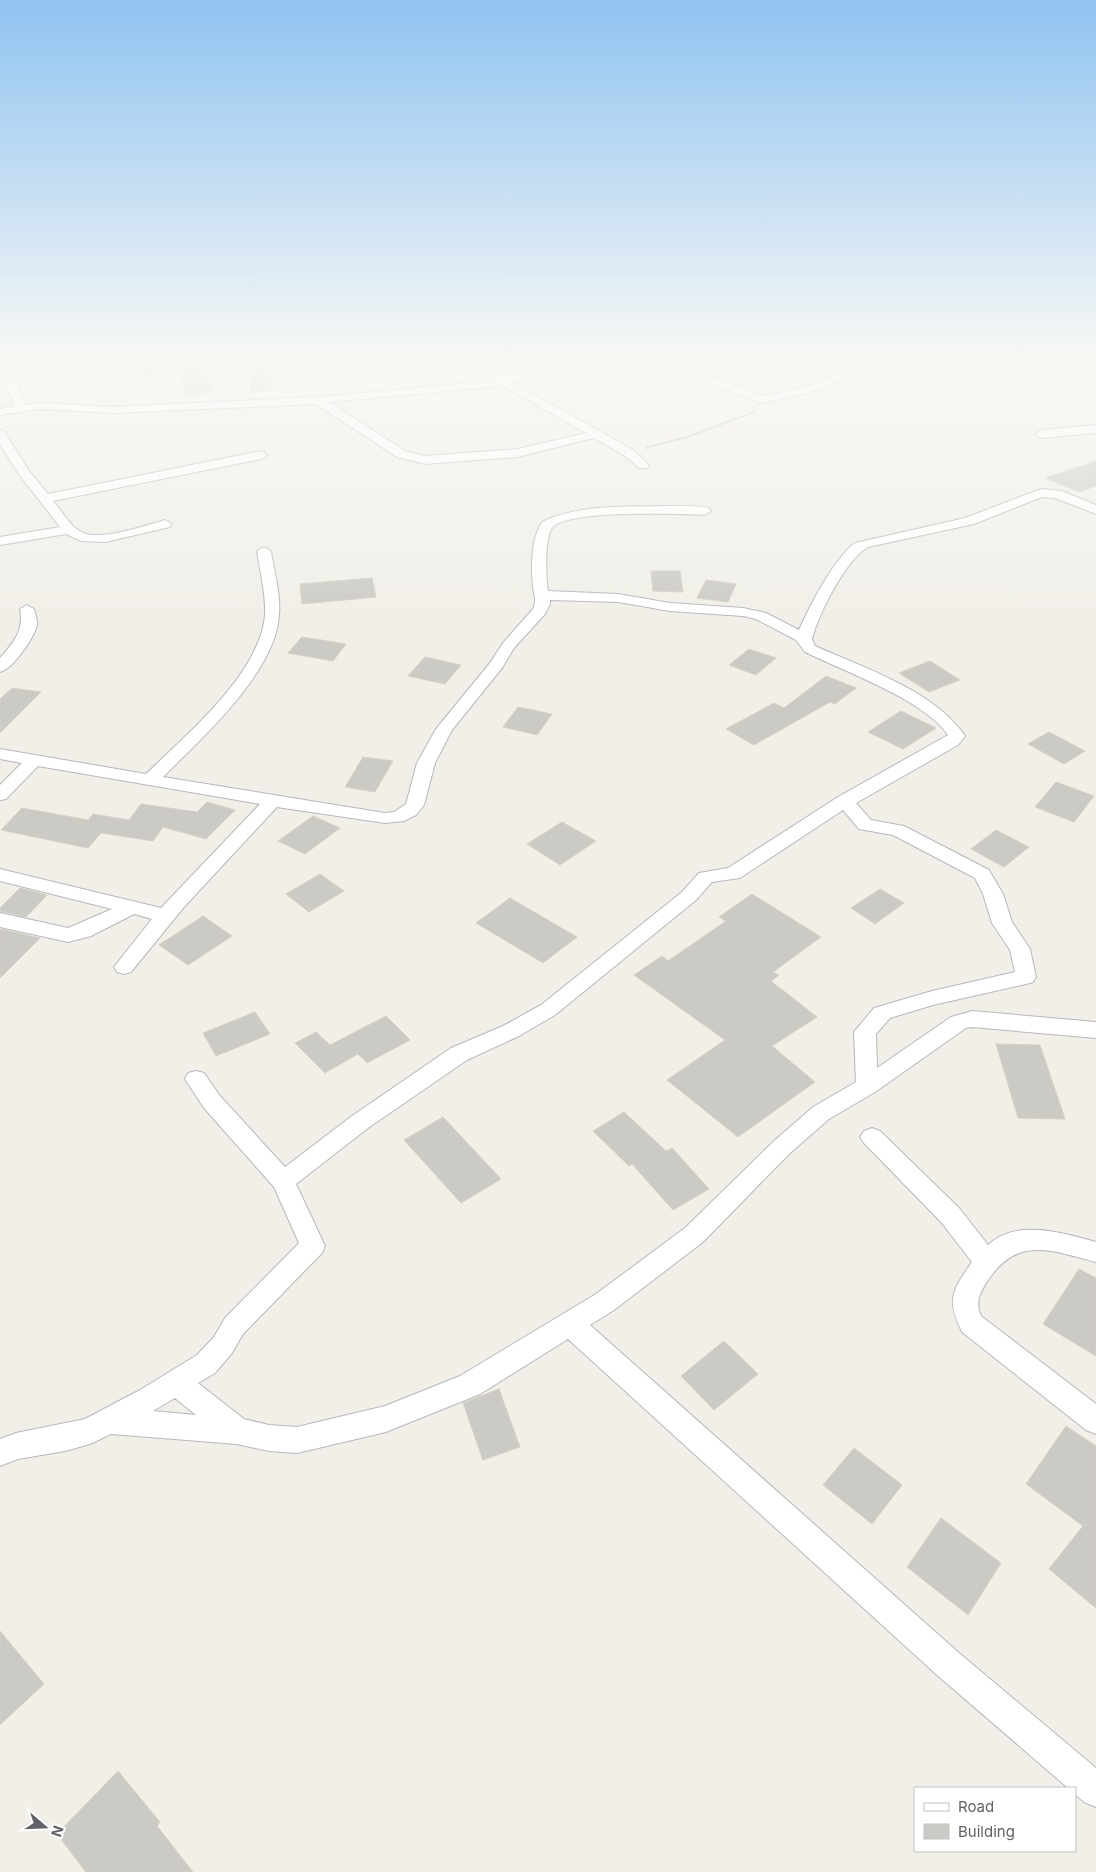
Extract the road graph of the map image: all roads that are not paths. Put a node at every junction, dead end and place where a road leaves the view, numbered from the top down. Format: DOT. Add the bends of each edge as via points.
graph roads {
  1 [pos="8,446"];
  2 [pos="389,446"];
  3 [pos="544,446"];
  4 [pos="617,446"];
  5 [pos="261,455"];
  6 [pos="643,465"];
  7 [pos="45,499"];
  8 [pos="1096,510"];
  9 [pos="704,511"];
  10 [pos="164,524"];
  11 [pos="70,529"];
  12 [pos="0,541"];
  13 [pos="264,551"];
  14 [pos="542,595"];
  15 [pos="27,609"];
  16 [pos="804,638"];
  17 [pos="0,667"];
  18 [pos="0,754"];
  19 [pos="35,759"];
  20 [pos="151,779"];
  21 [pos="0,795"];
  22 [pos="273,801"];
  23 [pos="844,801"];
  24 [pos="0,875"];
  25 [pos="131,908"];
  26 [pos="166,916"];
  27 [pos="0,920"];
  28 [pos="124,967"];
  29 [pos="1096,1030"];
  30 [pos="196,1079"];
  31 [pos="867,1086"];
  32 [pos="872,1137"];
  33 [pos="283,1181"];
  34 [pos="1096,1252"];
  35 [pos="985,1260"];
  36 [pos="571,1325"];
  37 [pos="177,1383"];
  38 [pos="110,1421"];
  39 [pos="1096,1421"];
  40 [pos="237,1431"];
  41 [pos="0,1453"];
  42 [pos="1096,1790"];
  1 -- 7 [label="street"];
  2 -- 3 [label="street" via="413,458 444,460 516,453"];
  4 -- 6 [label="street"];
  5 -- 7 [label="street"];
  7 -- 11 [label="street"];
  8 -- 16 [label="street" via="1057,494 1041,493 969,521 864,544 855,549 840,568"];
  9 -- 14 [label="street" via="643,510 553,520 543,530 541,538"];
  10 -- 11 [label="street" via="93,540 79,538"];
  11 -- 12 [label="street"];
  13 -- 20 [label="street" via="272,616 267,642 246,676 209,721"];
  14 -- 16 [label="street" via="618,598 670,607 751,613"];
  14 -- 22 [label="street" via="544,604 540,611 508,646 444,729 426,763 415,805 410,811 386,818"];
  15 -- 17 [label="street" via="30,624 18,647"];
  16 -- 23 [label="street" via="810,649 900,691 940,714 957,736"];
  18 -- 19 [label="street"];
  19 -- 20 [label="street"];
  19 -- 21 [label="street"];
  20 -- 22 [label="street"];
  22 -- 26 [label="street"];
  23 -- 31 [label="street" via="865,825 898,830 982,874 993,894 1002,923 1020,949 1026,977 882,1013 865,1032"];
  23 -- 33 [label="street" via="733,874 706,877 689,896 548,1010 459,1054 360,1122"];
  24 -- 25 [label="street"];
  25 -- 26 [label="street"];
  25 -- 27 [label="street" via="84,932 68,935"];
  26 -- 28 [label="street"];
  29 -- 31 [label="street" via="981,1020 959,1022"];
  30 -- 33 [label="street" via="212,1102"];
  31 -- 36 [label="street" via="821,1113 694,1235"];
  32 -- 35 [label="street" via="950,1215"];
  33 -- 37 [label="street" via="313,1246 234,1326 206,1364"];
  34 -- 35 [label="street" via="1026,1239 1011,1242"];
  35 -- 39 [label="street" via="964,1298 971,1324"];
  36 -- 40 [label="street" via="470,1384 386,1419 297,1440"];
  36 -- 42 [label="street" via="948,1664"];
  37 -- 38 [label="street"];
  37 -- 40 [label="street"];
  38 -- 40 [label="street"];
  38 -- 41 [label="street" via="66,1438 16,1446"];
}
